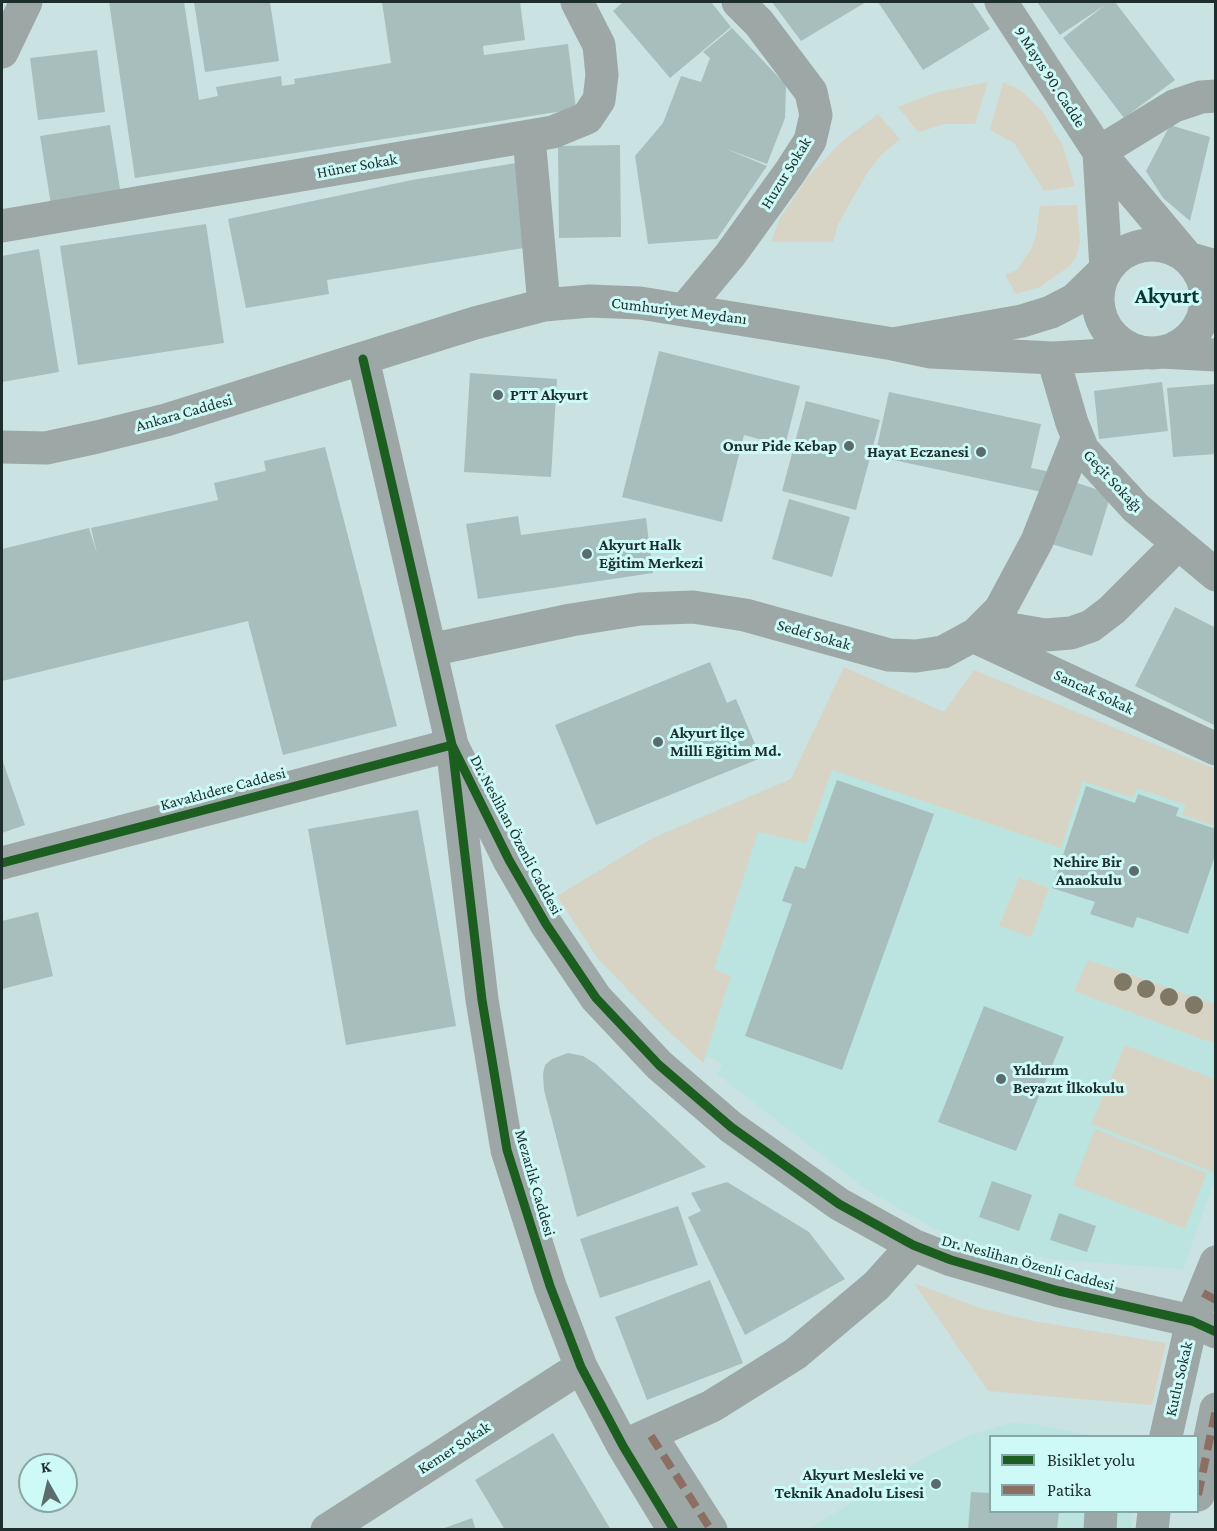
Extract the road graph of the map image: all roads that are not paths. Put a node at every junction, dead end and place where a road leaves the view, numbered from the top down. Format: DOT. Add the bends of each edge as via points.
graph roads {
  1 [pos="26,2"];
  2 [pos="577,2"];
  3 [pos="738,2"];
  4 [pos="1001,2"];
  5 [pos="2,52"];
  6 [pos="1215,96"];
  7 [pos="529,137"];
  8 [pos="1098,152"];
  9 [pos="2,226"];
  10 [pos="1202,262"];
  11 [pos="1106,268"];
  12 [pos="544,306"];
  13 [pos="685,309"];
  14 [pos="893,344"];
  15 [pos="1152,353"];
  16 [pos="1215,355"];
  17 [pos="1053,358"];
  18 [pos="363,359"];
  19 [pos="1077,439"];
  20 [pos="2,447"];
  21 [pos="1178,545"];
  22 [pos="1215,575"];
  23 [pos="980,630"];
  24 [pos="430,650"];
  25 [pos="452,745"];
  26 [pos="1215,748"];
  27 [pos="2,863"];
  28 [pos="913,1245"];
  29 [pos="1215,1262"];
  30 [pos="1207,1311"];
  31 [pos="581,1367"];
  32 [pos="1215,1409"];
  33 [pos="1167,1435"];
  34 [pos="637,1441"];
  35 [pos="1199,1485"];
  36 [pos="1101,1513"];
  37 [pos="1154,1513"];
  38 [pos="331,1529"];
  39 [pos="674,1530"];
  40 [pos="711,1530"];
  41 [pos="1100,1530"];
  42 [pos="1152,1530"];
  1 -- 5 [label="street"];
  2 -- 7 [label="street, Hüner Sokak" via="600,45 599,100 587,118"];
  3 -- 13 [label="street, Huzur Sokak" via="759,23 811,92 816,115 810,141 790,171 730,255"];
  4 -- 8 [label="street, 9 Mayıs 90. Cadde"];
  6 -- 8 [label="street" via="1174,106"];
  7 -- 9 [label="street, Hüner Sokak"];
  7 -- 12 [label="street"];
  8 -- 10 [label="street, 9 Mayıs 90. Cadde"];
  8 -- 11 [label="street, 9 Mayıs 90. Cadde"];
  10 -- 11 [label="street, Cumhuriyet Meydanı" via="1154,244 1119,255"];
  10 -- 15 [label="street, Cumhuriyet Meydanı" via="1199,271 1205,288 1204,314 1191,336 1177,347"];
  11 -- 14 [label="street, Cumhuriyet Meydanı" via="1074,300 1051,312 1022,321"];
  11 -- 15 [label="street" via="1098,285 1101,322 1119,342"];
  12 -- 13 [label="street, Cumhuriyet Meydanı" via="590,302"];
  12 -- 18 [label="street, Cumhuriyet Meydanı" via="475,323"];
  13 -- 14 [label="street, Cumhuriyet Meydanı"];
  14 -- 17 [label="street, Cumhuriyet Meydanı" via="931,352"];
  15 -- 16 [label="street"];
  15 -- 17 [label="street, Cumhuriyet Meydanı"];
  17 -- 19 [label="street, Geçit Sokağı"];
  18 -- 20 [label="street, Ankara Caddesi" via="97,438 46,448"];
  18 -- 24 [label="street, Dr. Neslihan Özenli Caddesi"];
  19 -- 21 [label="street, Geçit Sokağı" via="1129,500"];
  19 -- 23 [label="street, Sedef Sokak" via="1038,541 1000,610"];
  21 -- 22 [label="street, Geçit Sokağı"];
  21 -- 23 [label="street" via="1091,626 1071,633 1045,635"];
  23 -- 24 [label="street, Sedef Sokak" via="943,652 889,655 745,615 693,608 640,609"];
  23 -- 26 [label="street, Sancak Sokak"];
  24 -- 25 [label="street, Dr. Neslihan Özenli Caddesi"];
  25 -- 27 [label="street, Kavaklıdere Caddesi"];
  25 -- 28 [label="street, Dr. Neslihan Özenli Caddesi" via="509,860 596,998 659,1065 731,1127 839,1204"];
  25 -- 31 [label="street, Mezarlık Caddesi" via="482,1000 507,1150 550,1286"];
  28 -- 30 [label="street, Dr. Neslihan Özenli Caddesi" via="1059,1291"];
  28 -- 34 [label="street" via="877,1285 795,1354 712,1406"];
  29 -- 30 [label="street"];
  30 -- 33 [label="street, Kutlu Sokak"];
  31 -- 34 [label="street, Mezarlık Caddesi"];
  31 -- 38 [label="street, Kemer Sokak"];
  32 -- 35 [label="street"];
  34 -- 39 [label="street, Mezarlık Caddesi"];
  34 -- 40 [label="street"];
  36 -- 41 [label="street"];
  37 -- 42 [label="street"];
}
